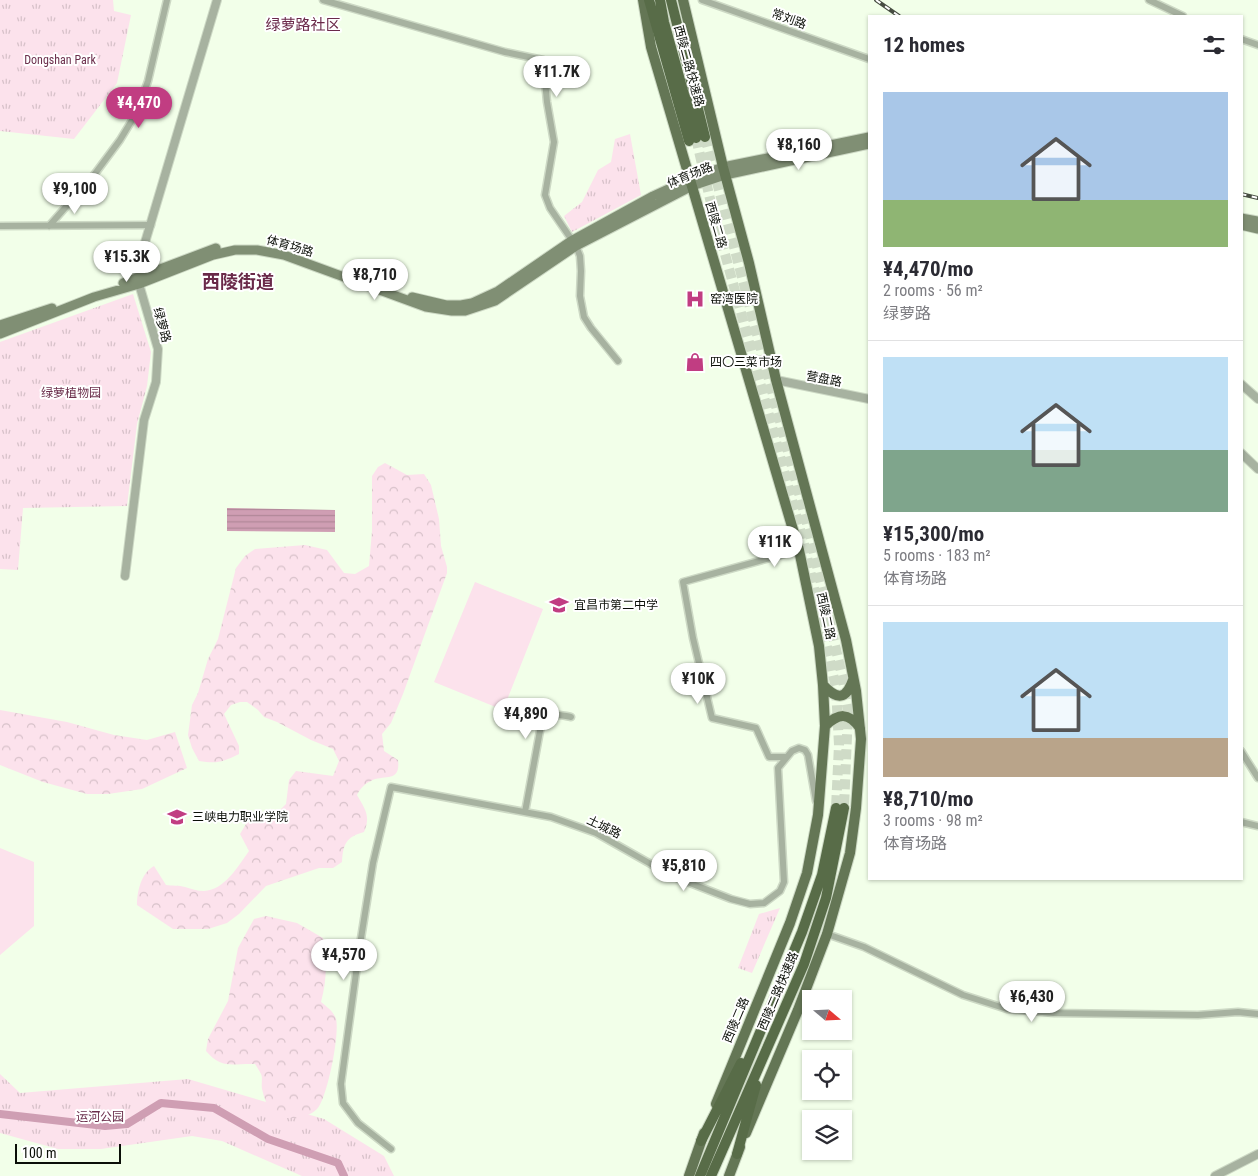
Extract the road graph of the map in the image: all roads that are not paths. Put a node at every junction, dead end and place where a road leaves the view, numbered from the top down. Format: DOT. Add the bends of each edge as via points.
graph roads {
  1 [pos="167,0"];
  2 [pos="217,0"];
  3 [pos="323,0"];
  4 [pos="644,0"];
  5 [pos="649,0"];
  6 [pos="660,0"];
  7 [pos="671,0"];
  8 [pos="683,0"];
  9 [pos="702,0"];
  10 [pos="1149,0"];
  11 [pos="1182,15"];
  12 [pos="1243,40"];
  13 [pos="1258,45"];
  14 [pos="868,59"];
  15 [pos="868,137"];
  16 [pos="697,138"];
  17 [pos="868,144"];
  18 [pos="724,171"];
  19 [pos="691,183"];
  20 [pos="1243,218"];
  21 [pos="1258,221"];
  22 [pos="151,225"];
  23 [pos="1243,225"];
  24 [pos="0,226"];
  25 [pos="49,226"];
  26 [pos="1258,229"];
  27 [pos="574,243"];
  28 [pos="139,280"];
  29 [pos="0,325"];
  30 [pos="0,334"];
  31 [pos="618,361"];
  32 [pos="776,380"];
  33 [pos="1243,386"];
  34 [pos="868,399"];
  35 [pos="1258,399"];
  36 [pos="1243,455"];
  37 [pos="1258,469"];
  38 [pos="799,550"];
  39 [pos="124,576"];
  40 [pos="854,680"];
  41 [pos="823,685"];
  42 [pos="570,717"];
  43 [pos="825,726"];
  44 [pos="863,735"];
  45 [pos="1243,754"];
  46 [pos="786,757"];
  47 [pos="1258,778"];
  48 [pos="525,812"];
  49 [pos="818,814"];
  50 [pos="1243,822"];
  51 [pos="1258,826"];
  52 [pos="827,934"];
  53 [pos="784,977"];
  54 [pos="1258,1014"];
  55 [pos="770,1042"];
  56 [pos="731,1117"];
  57 [pos="701,1141"];
  58 [pos="391,1149"];
  59 [pos="737,1154"];
  60 [pos="1258,1154"];
  61 [pos="690,1176"];
  62 [pos="700,1176"];
  63 [pos="711,1176"];
  64 [pos="729,1176"];
  65 [pos="1215,1176"];
  1 -- 25 [label="street" via="148,81 137,112 94,176"];
  2 -- 22 [label="street, 绿萝路"];
  3 -- 27 [label="street" via="543,60 554,142 546,194 550,208"];
  4 -- 19 [label="main road, 西陵二路" via="651,47"];
  5 -- 16 [label="highway"];
  6 -- 16 [label="highway, 西陵二路快速路"];
  7 -- 16 [label="highway, 西陵二路快速路"];
  8 -- 18 [label="main road, 西陵二路"];
  9 -- 14 [label="street, 常刘路"];
  10 -- 11 [label="street"];
  12 -- 13 [label="street"];
  15 -- 18 [label="main road"];
  17 -- 18 [label="main road"];
  18 -- 19 [label="main road, 体育场路"];
  18 -- 32 [label="main road, 西陵二路"];
  19 -- 27 [label="main road, 体育场路" via="652,196"];
  19 -- 38 [label="main road, 西陵二路"];
  20 -- 21 [label="main road"];
  22 -- 25 [label="street"];
  22 -- 28 [label="street, 绿萝路" via="138,266"];
  23 -- 26 [label="main road"];
  24 -- 25 [label="street"];
  27 -- 28 [label="main road, 体育场路" via="498,291 461,305 446,305 414,297 287,251 257,245 235,244 211,249"];
  27 -- 31 [label="street" via="580,256 580,296 584,317"];
  28 -- 29 [label="main road, 体育场路"];
  28 -- 30 [label="main road, 体育场路"];
  28 -- 39 [label="street, 绿萝路" via="158,349 156,382 144,420"];
  32 -- 34 [label="street, 营盘路"];
  32 -- 40 [label="main road, 西陵二路"];
  33 -- 35 [label="street"];
  36 -- 37 [label="street"];
  38 -- 41 [label="main road, 西陵二路" via="819,646"];
  38 -- 46 [label="street" via="683,582 712,718 756,728 769,757"];
  40 -- 41 [label="main road" via="848,693 838,696"];
  40 -- 44 [label="main road, 西陵二路"];
  41 -- 43 [label="main road, 西陵二路"];
  42 -- 48 [label="street" via="551,714 542,720"];
  43 -- 44 [label="main road" via="844,716 854,720"];
  43 -- 49 [label="main road, 西陵二路"];
  44 -- 52 [label="main road, 西陵二路" via="850,853"];
  45 -- 47 [label="street"];
  46 -- 48 [label="street, 土城路" via="778,768 784,882 780,891 757,904 731,899 672,876 596,833 551,817"];
  46 -- 49 [label="street" via="799,748 805,750 810,762"];
  48 -- 58 [label="street, 土城路" via="391,787 360,941 341,1084 343,1103 358,1123"];
  49 -- 57 [label="main road, 西陵二路" via="807,873 790,923"];
  50 -- 51 [label="street"];
  52 -- 54 [label="street" via="864,947 963,995 1007,1010 1064,1014"];
  52 -- 59 [label="main road, 西陵二路"];
  53 -- 55 [label="highway, 西陵二路快速路" via="822,875 840,808 826,898 804,964"];
  53 -- 56 [label="highway, 西陵二路快速路"];
  53 -- 57 [label="highway"];
  55 -- 56 [label="highway, 西陵二路快速路"];
  55 -- 59 [label="highway"];
  56 -- 62 [label="highway, 西陵二路快速路"];
  56 -- 63 [label="highway, 西陵二路快速路"];
  57 -- 61 [label="main road, 西陵二路"];
  59 -- 64 [label="main road, 西陵二路"];
  60 -- 65 [label="street"];
}
